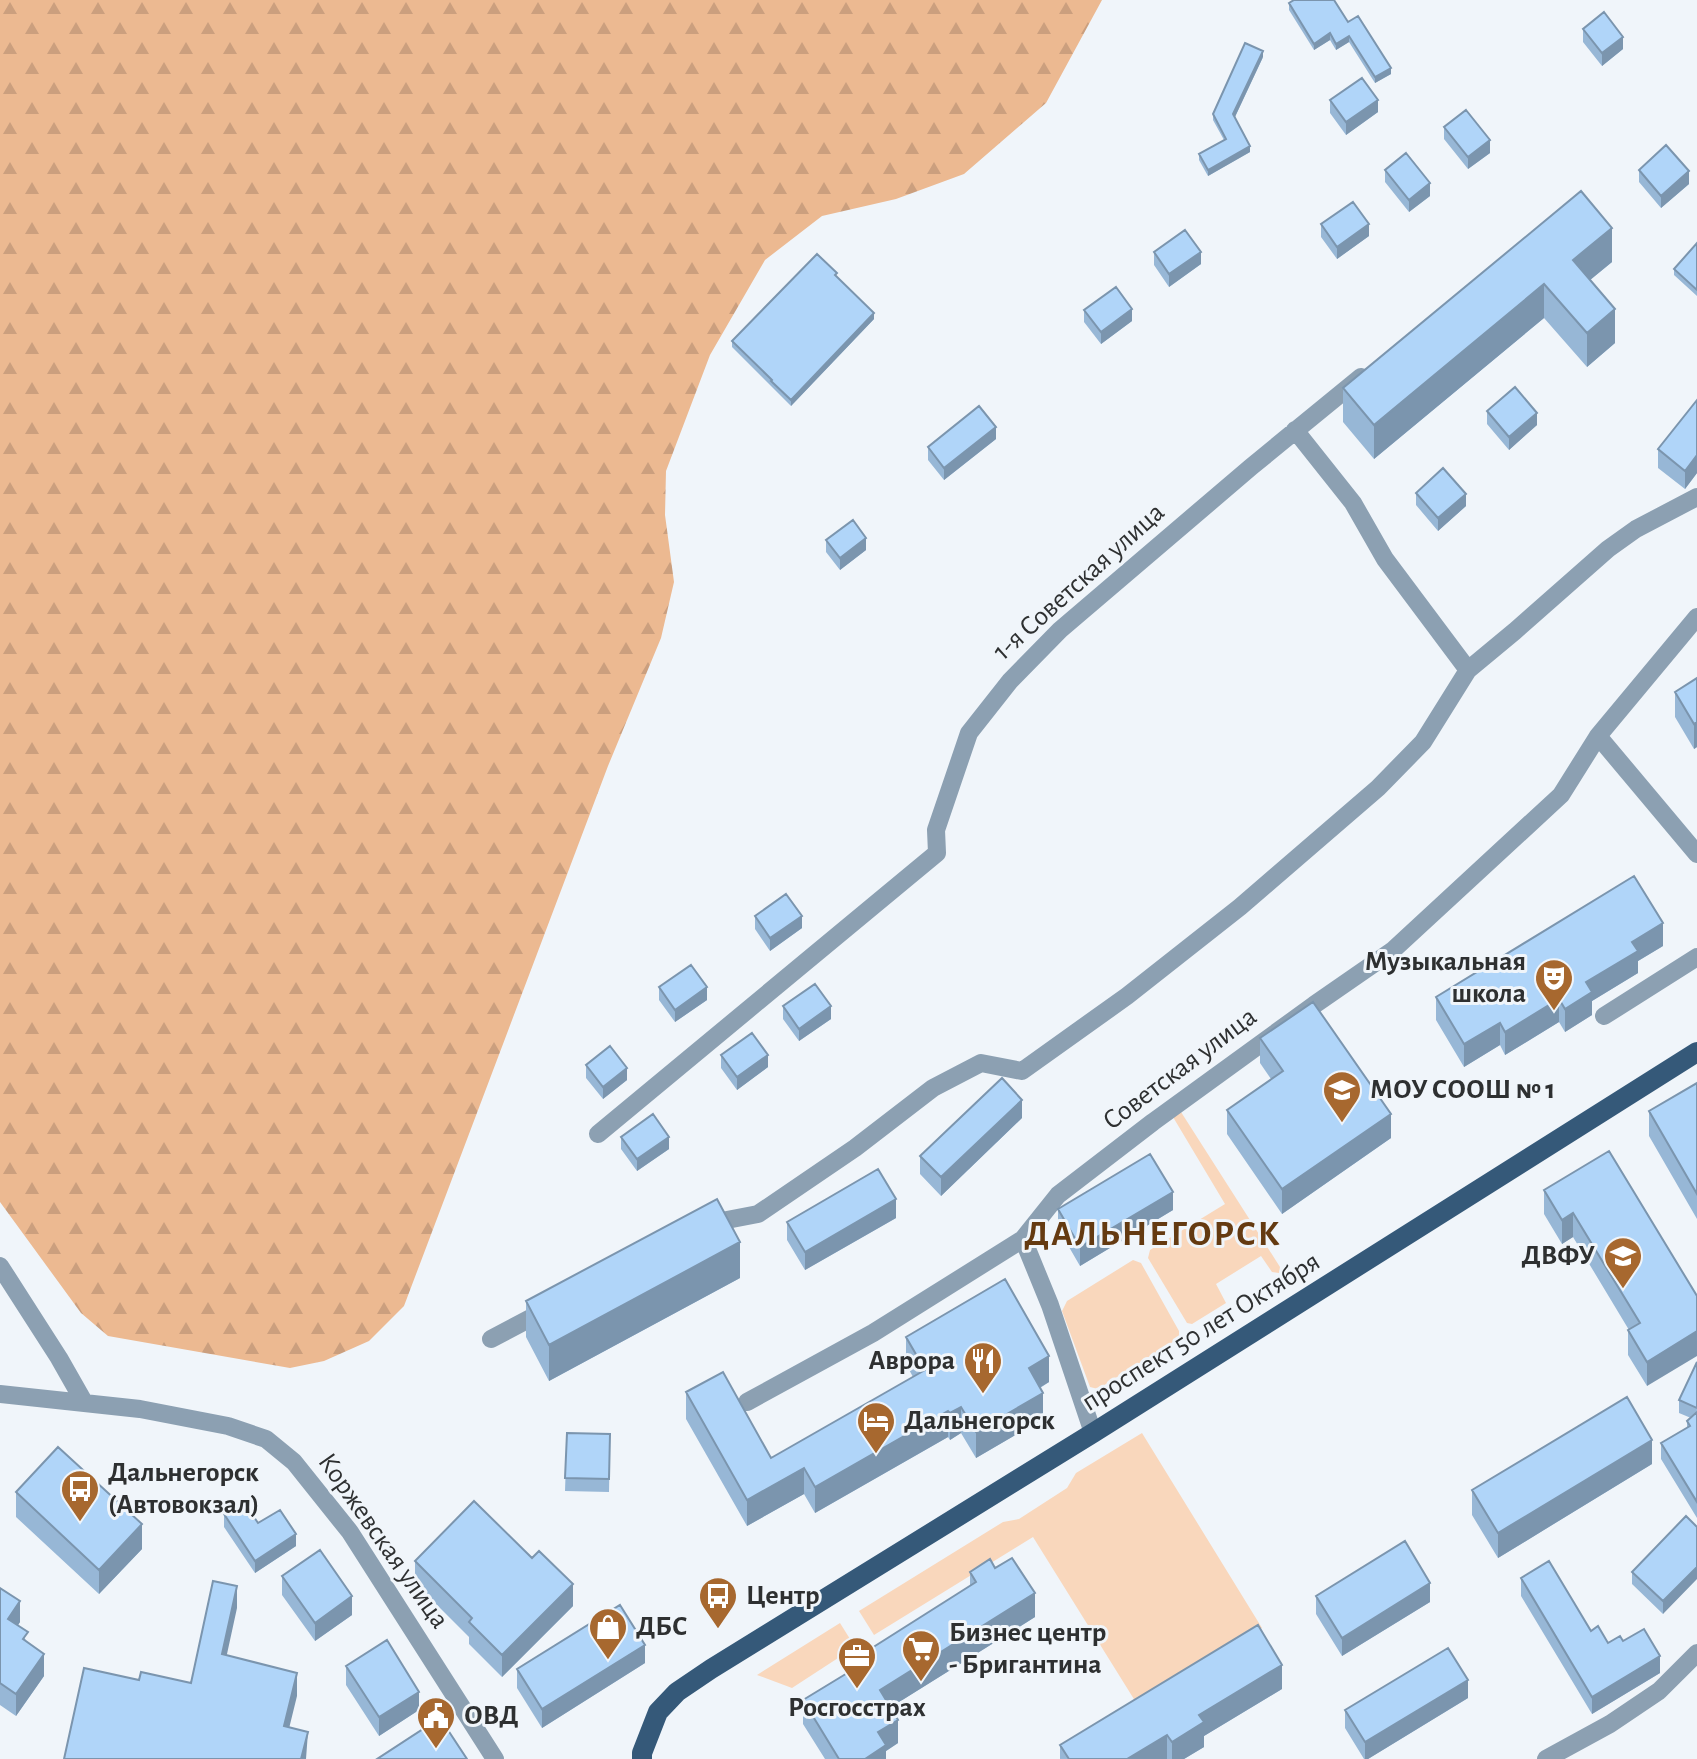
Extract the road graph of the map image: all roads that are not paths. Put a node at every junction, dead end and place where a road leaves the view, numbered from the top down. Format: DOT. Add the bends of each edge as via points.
graph roads {
  1 [pos="1380,362"];
  2 [pos="1295,430"];
  3 [pos="1697,497"];
  4 [pos="1697,617"];
  5 [pos="1468,670"];
  6 [pos="1598,736"];
  7 [pos="1697,854"];
  8 [pos="1697,957"];
  9 [pos="1604,1016"];
  10 [pos="1697,1052"];
  11 [pos="598,1134"];
  12 [pos="693,1231"];
  13 [pos="1023,1239"];
  14 [pos="0,1266"];
  15 [pos="556,1305"];
  16 [pos="491,1339"];
  17 [pos="0,1394"];
  18 [pos="84,1402"];
  19 [pos="747,1402"];
  20 [pos="1093,1433"];
  21 [pos="1697,1653"];
  22 [pos="495,1759"];
  23 [pos="642,1759"];
  24 [pos="1546,1759"];
  1 -- 2 [label="street, 1-я Советская улица"];
  2 -- 5 [label="street" via="1353,503 1385,559"];
  2 -- 11 [label="street, 1-я Советская улица" via="1060,630 1010,681 969,733 936,830 937,853"];
  3 -- 5 [label="street" via="1608,549"];
  4 -- 6 [label="street, Советская улица"];
  5 -- 12 [label="street" via="1423,742 1378,788 1127,996 1022,1071 981,1063 933,1088 758,1214"];
  6 -- 7 [label="street"];
  6 -- 13 [label="street, Советская улица" via="1561,795 1392,951 1058,1195"];
  8 -- 9 [label="street"];
  10 -- 20 [label="main road, проспект 50 лет Октября"];
  13 -- 19 [label="street, Советская улица" via="873,1333"];
  13 -- 20 [label="street"];
  14 -- 18 [label="street"];
  15 -- 16 [label="street"];
  17 -- 18 [label="street, Коржевская улица"];
  18 -- 22 [label="street, Коржевская улица" via="228,1426 266,1439 294,1462 350,1532"];
  20 -- 23 [label="main road, проспект 50 лет Октября" via="677,1692 658,1712"];
  21 -- 24 [label="street" via="1659,1691"];
}
